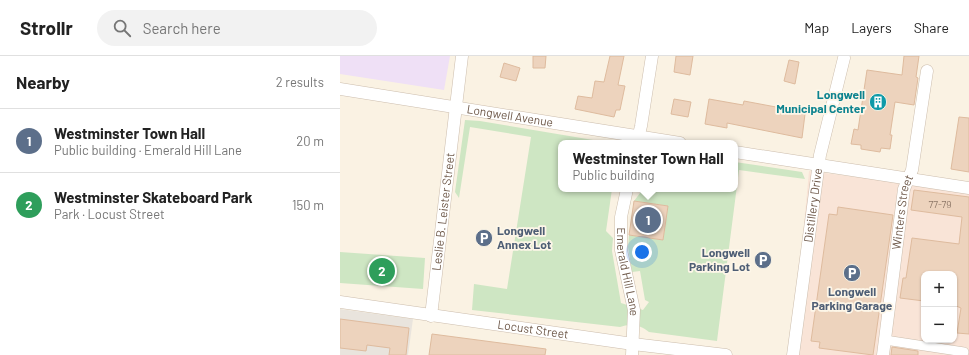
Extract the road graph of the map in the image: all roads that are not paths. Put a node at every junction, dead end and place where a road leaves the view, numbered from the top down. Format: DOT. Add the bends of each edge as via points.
graph roads {
  1 [pos="462,56"];
  2 [pos="652,56"];
  3 [pos="844,58"];
  4 [pos="927,71"];
  5 [pos="340,89"];
  6 [pos="455,107"];
  7 [pos="637,140"];
  8 [pos="738,152"];
  9 [pos="819,165"];
  10 [pos="908,179"];
  11 [pos="969,188"];
  12 [pos="626,192"];
  13 [pos="340,302"];
  14 [pos="432,316"];
  15 [pos="885,340"];
  16 [pos="632,350"];
  17 [pos="726,355"];
  18 [pos="793,355"];
  19 [pos="883,355"];
  20 [pos="963,355"];
  1 -- 6 [label="street, Leslie B. Leister Street"];
  2 -- 7 [label="street"];
  3 -- 9 [label="street, Distillery Drive"];
  4 -- 10 [label="street, Winters Street" via="912,170"];
  5 -- 6 [label="street, Longwell Avenue"];
  6 -- 7 [label="street, Longwell Avenue"];
  6 -- 14 [label="street, Leslie B. Leister Street"];
  8 -- 9 [label="street"];
  9 -- 10 [label="street"];
  9 -- 18 [label="street, Distillery Drive"];
  10 -- 11 [label="street"];
  10 -- 15 [label="street, Winters Street" via="904,189"];
  12 -- 16 [label="street, Emerald Hill Lane" via="621,218 621,250 634,310"];
  13 -- 14 [label="street, Locust Street"];
  14 -- 16 [label="street, Locust Street"];
  15 -- 19 [label="street, Winters Street"];
  15 -- 20 [label="street" via="964,352"];
  16 -- 17 [label="street, Locust Street"];
}
